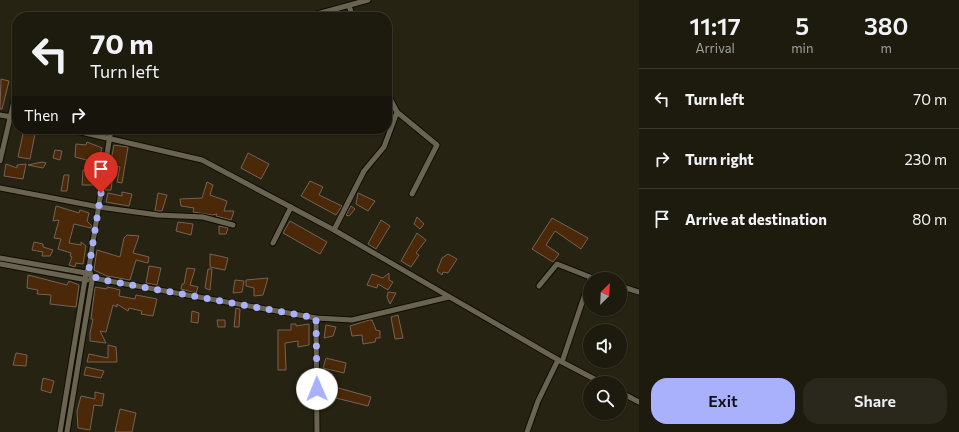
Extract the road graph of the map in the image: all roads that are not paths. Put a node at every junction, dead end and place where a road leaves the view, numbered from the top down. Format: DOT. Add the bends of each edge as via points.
graph roads {
  1 [pos="368,0"];
  2 [pos="348,6"];
  3 [pos="325,12"];
  4 [pos="351,12"];
  5 [pos="392,102"];
  6 [pos="12,109"];
  7 [pos="397,112"];
  8 [pos="0,115"];
  9 [pos="10,117"];
  10 [pos="392,125"];
  11 [pos="91,134"];
  12 [pos="110,134"];
  13 [pos="389,134"];
  14 [pos="109,138"];
  15 [pos="0,161"];
  16 [pos="0,188"];
  17 [pos="412,194"];
  18 [pos="99,207"];
  19 [pos="291,207"];
  20 [pos="233,225"];
  21 [pos="334,230"];
  22 [pos="272,243"];
  23 [pos="0,258"];
  24 [pos="0,264"];
  25 [pos="89,267"];
  26 [pos="86,273"];
  27 [pos="92,275"];
  28 [pos="583,276"];
  29 [pos="98,279"];
  30 [pos="85,280"];
  31 [pos="92,281"];
  32 [pos="539,286"];
  33 [pos="627,288"];
  34 [pos="639,292"];
  35 [pos="450,297"];
  36 [pos="583,300"];
  37 [pos="316,318"];
  38 [pos="560,361"];
  39 [pos="589,376"];
  40 [pos="627,396"];
  41 [pos="639,402"];
  42 [pos="60,432"];
  43 [pos="67,432"];
  44 [pos="317,432"];
  45 [pos="527,432"];
  1 -- 2 [label="street"];
  2 -- 3 [label="street"];
  2 -- 4 [label="street"];
  5 -- 7 [label="street"];
  6 -- 9 [label="street"];
  7 -- 10 [label="street"];
  7 -- 17 [label="street" via="437,145"];
  8 -- 9 [label="street"];
  9 -- 15 [label="street"];
  11 -- 14 [label="street"];
  12 -- 14 [label="street"];
  13 -- 21 [label="street" via="384,147 364,171"];
  14 -- 18 [label="street"];
  14 -- 19 [label="street" via="202,160"];
  16 -- 18 [label="street"];
  18 -- 20 [label="street" via="158,215 203,217"];
  18 -- 25 [label="street"];
  19 -- 21 [label="street"];
  19 -- 22 [label="street"];
  21 -- 35 [label="street"];
  23 -- 26 [label="street"];
  24 -- 30 [label="street"];
  25 -- 26 [label="street"];
  25 -- 27 [label="street"];
  26 -- 27 [label="street"];
  26 -- 30 [label="street"];
  27 -- 29 [label="street"];
  27 -- 31 [label="street"];
  28 -- 32 [label="street" via="556,264"];
  29 -- 31 [label="street"];
  29 -- 37 [label="street"];
  30 -- 31 [label="street"];
  30 -- 42 [label="street"];
  31 -- 43 [label="street"];
  33 -- 34 [label="street"];
  35 -- 37 [label="street" via="352,320"];
  35 -- 38 [label="street"];
  36 -- 38 [label="street"];
  37 -- 44 [label="street"];
  38 -- 39 [label="street"];
  38 -- 45 [label="street" via="538,401"];
  40 -- 41 [label="street"];
}
